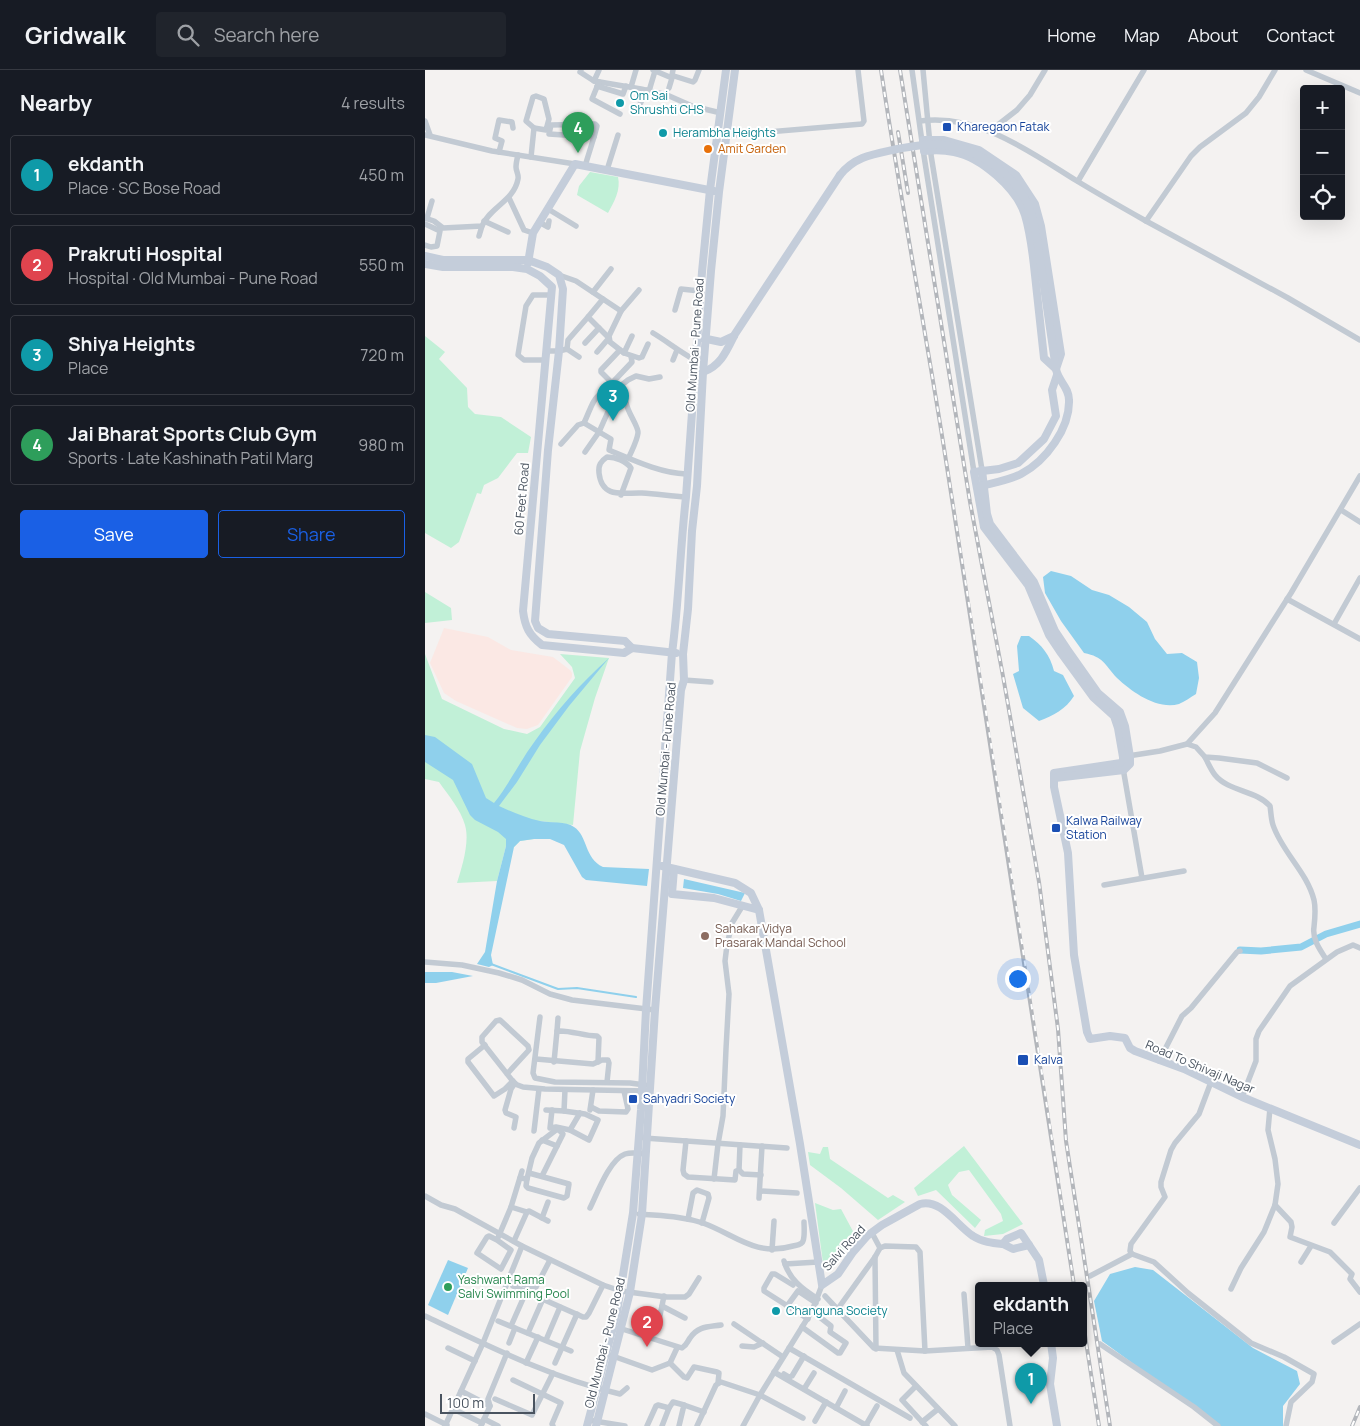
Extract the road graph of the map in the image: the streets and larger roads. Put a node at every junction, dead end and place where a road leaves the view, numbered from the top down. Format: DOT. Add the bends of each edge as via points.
graph roads {
  1 [pos="580,70"];
  2 [pos="599,70"];
  3 [pos="636,70"];
  4 [pos="654,70"];
  5 [pos="672,70"];
  6 [pos="699,70"];
  7 [pos="726,70"];
  8 [pos="735,70"];
  9 [pos="858,70"];
  10 [pos="913,70"];
  11 [pos="923,70"];
  12 [pos="1045,70"];
  13 [pos="1145,70"];
  14 [pos="1275,70"];
  15 [pos="1307,70"];
  16 [pos="597,83"];
  17 [pos="629,87"];
  18 [pos="669,88"];
  19 [pos="648,91"];
  20 [pos="1360,94"];
  21 [pos="637,110"];
  22 [pos="721,113"];
  23 [pos="619,114"];
  24 [pos="928,120"];
  25 [pos="425,121"];
  26 [pos="920,121"];
  27 [pos="513,128"];
  28 [pos="534,128"];
  29 [pos="990,131"];
  30 [pos="427,135"];
  31 [pos="618,135"];
  32 [pos="727,136"];
  33 [pos="594,137"];
  34 [pos="718,137"];
  35 [pos="930,140"];
  36 [pos="931,150"];
  37 [pos="499,152"];
  38 [pos="518,155"];
  39 [pos="531,157"];
  40 [pos="575,164"];
  41 [pos="585,166"];
  42 [pos="607,170"];
  43 [pos="1078,182"];
  44 [pos="710,190"];
  45 [pos="719,192"];
  46 [pos="509,198"];
  47 [pos="432,201"];
  48 [pos="548,209"];
  49 [pos="426,220"];
  50 [pos="1146,221"];
  51 [pos="539,222"];
  52 [pos="549,222"];
  53 [pos="483,224"];
  54 [pos="576,226"];
  55 [pos="508,232"];
  56 [pos="533,233"];
  57 [pos="479,236"];
  58 [pos="428,246"];
  59 [pos="426,259"];
  60 [pos="528,260"];
  61 [pos="527,269"];
  62 [pos="611,269"];
  63 [pos="559,275"];
  64 [pos="639,290"];
  65 [pos="700,291"];
  66 [pos="593,292"];
  67 [pos="551,295"];
  68 [pos="603,299"];
  69 [pos="675,310"];
  70 [pos="621,311"];
  71 [pos="588,317"];
  72 [pos="599,328"];
  73 [pos="653,333"];
  74 [pos="735,334"];
  75 [pos="632,336"];
  76 [pos="609,338"];
  77 [pos="697,338"];
  78 [pos="706,339"];
  79 [pos="1360,340"];
  80 [pos="585,343"];
  81 [pos="648,344"];
  82 [pos="567,349"];
  83 [pos="677,350"];
  84 [pos="546,351"];
  85 [pos="559,351"];
  86 [pos="622,351"];
  87 [pos="597,352"];
  88 [pos="631,356"];
  89 [pos="579,357"];
  90 [pos="546,360"];
  91 [pos="673,360"];
  92 [pos="695,360"];
  93 [pos="703,372"];
  94 [pos="1056,372"];
  95 [pos="660,377"];
  96 [pos="615,396"];
  97 [pos="584,423"];
  98 [pos="599,432"];
  99 [pos="539,436"];
  100 [pos="549,438"];
  101 [pos="561,444"];
  102 [pos="585,452"];
  103 [pos="629,458"];
  104 [pos="978,471"];
  105 [pos="686,474"];
  106 [pos="1360,476"];
  107 [pos="980,486"];
  108 [pos="621,495"];
  109 [pos="686,497"];
  110 [pos="1341,510"];
  111 [pos="1360,522"];
  112 [pos="682,530"];
  113 [pos="692,531"];
  114 [pos="1360,578"];
  115 [pos="1287,600"];
  116 [pos="524,617"];
  117 [pos="535,617"];
  118 [pos="1334,624"];
  119 [pos="1360,639"];
  120 [pos="632,648"];
  121 [pos="673,653"];
  122 [pos="683,654"];
  123 [pos="684,680"];
  124 [pos="711,682"];
  125 [pos="1187,744"];
  126 [pos="1205,757"];
  127 [pos="1124,762"];
  128 [pos="1287,778"];
  129 [pos="657,866"];
  130 [pos="666,866"];
  131 [pos="674,869"];
  132 [pos="1184,871"];
  133 [pos="1142,878"];
  134 [pos="1104,885"];
  135 [pos="672,894"];
  136 [pos="664,902"];
  137 [pos="743,905"];
  138 [pos="759,910"];
  139 [pos="1360,948"];
  140 [pos="1241,951"];
  141 [pos="1327,959"];
  142 [pos="425,962"];
  143 [pos="646,1010"];
  144 [pos="655,1010"];
  145 [pos="540,1017"];
  146 [pos="558,1018"];
  147 [pos="557,1031"];
  148 [pos="485,1045"];
  149 [pos="536,1059"];
  150 [pos="1159,1061"];
  151 [pos="555,1062"];
  152 [pos="598,1062"];
  153 [pos="485,1073"];
  154 [pos="507,1074"];
  155 [pos="479,1077"];
  156 [pos="514,1082"];
  157 [pos="607,1082"];
  158 [pos="1211,1082"];
  159 [pos="645,1088"];
  160 [pos="539,1089"];
  161 [pos="565,1090"];
  162 [pos="593,1090"];
  163 [pos="625,1091"];
  164 [pos="1242,1097"];
  165 [pos="591,1107"];
  166 [pos="1270,1108"];
  167 [pos="544,1110"];
  168 [pos="564,1111"];
  169 [pos="580,1113"];
  170 [pos="587,1114"];
  171 [pos="514,1128"];
  172 [pos="570,1130"];
  173 [pos="534,1131"];
  174 [pos="643,1138"];
  175 [pos="542,1140"];
  176 [pos="686,1141"];
  177 [pos="718,1144"];
  178 [pos="740,1145"];
  179 [pos="557,1146"];
  180 [pos="762,1146"];
  181 [pos="1360,1146"];
  182 [pos="787,1148"];
  183 [pos="641,1154"];
  184 [pos="739,1170"];
  185 [pos="525,1175"];
  186 [pos="761,1175"];
  187 [pos="542,1176"];
  188 [pos="715,1178"];
  189 [pos="1360,1188"];
  190 [pos="759,1191"];
  191 [pos="797,1194"];
  192 [pos="425,1196"];
  193 [pos="759,1198"];
  194 [pos="548,1202"];
  195 [pos="1275,1205"];
  196 [pos="511,1207"];
  197 [pos="590,1208"];
  198 [pos="527,1212"];
  199 [pos="633,1213"];
  200 [pos="642,1214"];
  201 [pos="688,1219"];
  202 [pos="774,1222"];
  203 [pos="804,1222"];
  204 [pos="1334,1222"];
  205 [pos="703,1223"];
  206 [pos="872,1233"];
  207 [pos="498,1237"];
  208 [pos="514,1241"];
  209 [pos="1003,1244"];
  210 [pos="1029,1245"];
  211 [pos="522,1246"];
  212 [pos="1311,1246"];
  213 [pos="880,1248"];
  214 [pos="628,1249"];
  215 [pos="637,1250"];
  216 [pos="772,1250"];
  217 [pos="1132,1254"];
  218 [pos="875,1257"];
  219 [pos="550,1260"];
  220 [pos="818,1262"];
  221 [pos="1301,1262"];
  222 [pos="501,1268"];
  223 [pos="1090,1276"];
  224 [pos="511,1277"];
  225 [pos="699,1278"];
  226 [pos="1043,1282"];
  227 [pos="793,1285"];
  228 [pos="822,1285"];
  229 [pos="513,1286"];
  230 [pos="603,1286"];
  231 [pos="1231,1289"];
  232 [pos="621,1290"];
  233 [pos="526,1292"];
  234 [pos="630,1292"];
  235 [pos="1360,1292"];
  236 [pos="964,1294"];
  237 [pos="665,1296"];
  238 [pos="825,1296"];
  239 [pos="543,1299"];
  240 [pos="817,1301"];
  241 [pos="662,1306"];
  242 [pos="787,1306"];
  243 [pos="560,1307"];
  244 [pos="837,1310"];
  245 [pos="812,1311"];
  246 [pos="577,1314"];
  247 [pos="425,1316"];
  248 [pos="685,1318"];
  249 [pos="808,1319"];
  250 [pos="659,1320"];
  251 [pos="498,1321"];
  252 [pos="734,1324"];
  253 [pos="1360,1324"];
  254 [pos="721,1325"];
  255 [pos="513,1327"];
  256 [pos="613,1327"];
  257 [pos="803,1327"];
  258 [pos="622,1329"];
  259 [pos="528,1333"];
  260 [pos="538,1337"];
  261 [pos="546,1340"];
  262 [pos="1334,1342"];
  263 [pos="483,1343"];
  264 [pos="509,1343"];
  265 [pos="763,1343"];
  266 [pos="1100,1344"];
  267 [pos="742,1346"];
  268 [pos="562,1347"];
  269 [pos="1052,1347"];
  270 [pos="448,1348"];
  271 [pos="677,1348"];
  272 [pos="789,1348"];
  273 [pos="968,1348"];
  274 [pos="877,1349"];
  275 [pos="897,1350"];
  276 [pos="571,1351"];
  277 [pos="925,1351"];
  278 [pos="507,1353"];
  279 [pos="606,1354"];
  280 [pos="615,1356"];
  281 [pos="804,1356"];
  282 [pos="783,1357"];
  283 [pos="475,1360"];
  284 [pos="526,1363"];
  285 [pos="555,1363"];
  286 [pos="670,1363"];
  287 [pos="775,1371"];
  288 [pos="553,1373"];
  289 [pos="814,1373"];
  290 [pos="513,1380"];
  291 [pos="718,1383"];
  292 [pos="916,1386"];
  293 [pos="627,1388"];
  294 [pos="595,1389"];
  295 [pos="804,1389"];
  296 [pos="461,1391"];
  297 [pos="605,1391"];
  298 [pos="845,1392"];
  299 [pos="543,1394"];
  300 [pos="760,1395"];
  301 [pos="492,1399"];
  302 [pos="826,1402"];
  303 [pos="684,1405"];
  304 [pos="490,1406"];
  305 [pos="877,1406"];
  306 [pos="669,1408"];
  307 [pos="836,1408"];
  308 [pos="938,1408"];
  309 [pos="453,1409"];
  310 [pos="704,1412"];
  311 [pos="425,1414"];
  312 [pos="524,1416"];
  313 [pos="803,1418"];
  314 [pos="910,1418"];
  315 [pos="815,1421"];
  316 [pos="482,1422"];
  317 [pos="588,1423"];
  318 [pos="597,1424"];
  319 [pos="924,1424"];
  320 [pos="447,1425"];
  321 [pos="498,1426"];
  322 [pos="553,1426"];
  323 [pos="625,1426"];
  324 [pos="647,1426"];
  325 [pos="662,1426"];
  326 [pos="679,1426"];
  327 [pos="697,1426"];
  328 [pos="743,1426"];
  329 [pos="867,1426"];
  330 [pos="955,1426"];
  331 [pos="1010,1426"];
  332 [pos="1057,1426"];
  333 [pos="1218,1426"];
  334 [pos="1286,1426"];
  1 -- 16 [label="street"];
  2 -- 16 [label="street"];
  3 -- 17 [label="street"];
  4 -- 18 [label="street" via="672,78"];
  4 -- 19 [label="street"];
  5 -- 6 [label="street" via="672,75 693,82"];
  7 -- 22 [label="street, Old Mumbai - Pune Road"];
  8 -- 32 [label="street, Old Mumbai - Pune Road"];
  9 -- 32 [label="street" via="865,121 862,124"];
  10 -- 26 [label="street"];
  11 -- 24 [label="street"];
  12 -- 29 [label="street" via="1017,110"];
  13 -- 43 [label="street"];
  14 -- 50 [label="street" via="1246,113 1191,156"];
  15 -- 20 [label="street"];
  16 -- 17 [label="street"];
  16 -- 23 [label="street" via="592,99"];
  17 -- 19 [label="street"];
  19 -- 21 [label="street"];
  19 -- 22 [label="street"];
  22 -- 34 [label="street, Old Mumbai - Pune Road"];
  24 -- 26 [label="street"];
  24 -- 29 [label="street" via="956,120"];
  24 -- 35 [label="street"];
  25 -- 30 [label="street"];
  26 -- 35 [label="street"];
  27 -- 37 [label="street" via="513,122 499,120 495,138 502,142"];
  28 -- 28 [label="street" via="546,130 549,121 544,99 536,96 526,119"];
  28 -- 39 [label="street"];
  29 -- 43 [label="street" via="1033,153"];
  30 -- 37 [label="street"];
  31 -- 42 [label="street"];
  32 -- 34 [label="street"];
  32 -- 45 [label="street, Old Mumbai - Pune Road"];
  33 -- 33 [label="street" via="550,135 550,126 595,124"];
  33 -- 41 [label="street"];
  34 -- 44 [label="street, Old Mumbai - Pune Road"];
  35 -- 36 [label="street"];
  35 -- 36 [label="street"];
  35 -- 94 [label="street" via="961,143 979,150 1016,175 1035,204 1061,354"];
  36 -- 94 [label="street" via="956,152 991,171 1011,190 1025,213 1044,358"];
  36 -- 104 [label="street"];
  37 -- 38 [label="street"];
  38 -- 39 [label="street"];
  38 -- 46 [label="street" via="516,169 519,178"];
  39 -- 40 [label="street"];
  40 -- 41 [label="street"];
  40 -- 48 [label="street"];
  41 -- 42 [label="street"];
  42 -- 44 [label="street"];
  43 -- 50 [label="street"];
  44 -- 45 [label="street"];
  44 -- 65 [label="street, Old Mumbai - Pune Road"];
  45 -- 78 [label="street, Old Mumbai - Pune Road"];
  46 -- 53 [label="street"];
  46 -- 56 [label="street" via="524,230"];
  47 -- 49 [label="street"];
  48 -- 51 [label="street"];
  48 -- 54 [label="street"];
  49 -- 53 [label="street" via="434,221 443,228"];
  49 -- 58 [label="street" via="440,231 437,246"];
  50 -- 79 [label="street"];
  51 -- 52 [label="street" via="548,227"];
  51 -- 56 [label="street"];
  53 -- 55 [label="street"];
  53 -- 57 [label="street"];
  56 -- 60 [label="street"];
  58 -- 59 [label="street"];
  59 -- 60 [label="street"];
  59 -- 61 [label="street" via="443,267"];
  60 -- 61 [label="street"];
  60 -- 63 [label="street"];
  61 -- 67 [label="street" via="547,281 552,287"];
  62 -- 66 [label="street"];
  63 -- 66 [label="street"];
  63 -- 85 [label="street, 60 Feet Road" via="563,289"];
  64 -- 70 [label="street"];
  65 -- 69 [label="street" via="681,289"];
  65 -- 77 [label="street, Old Mumbai - Pune Road"];
  66 -- 68 [label="street"];
  67 -- 84 [label="street, 60 Feet Road"];
  67 -- 90 [label="street" via="533,295 526,306 518,355 524,360"];
  68 -- 70 [label="street"];
  68 -- 71 [label="street"];
  70 -- 76 [label="street"];
  71 -- 72 [label="street"];
  71 -- 82 [label="street" via="567,340"];
  72 -- 76 [label="street"];
  72 -- 80 [label="street"];
  73 -- 83 [label="street"];
  74 -- 78 [label="street" via="721,342"];
  74 -- 93 [label="street" via="720,362"];
  74 -- 94 [label="street, bridge" via="848,165 868,155 925,144 950,146 976,154 999,168 1018,188 1031,212"];
  75 -- 86 [label="street"];
  76 -- 86 [label="street"];
  76 -- 87 [label="street"];
  77 -- 78 [label="street"];
  77 -- 92 [label="street, Old Mumbai - Pune Road"];
  78 -- 93 [label="street, Old Mumbai - Pune Road"];
  81 -- 88 [label="street" via="642,357"];
  82 -- 85 [label="street"];
  82 -- 89 [label="street"];
  83 -- 91 [label="street"];
  83 -- 92 [label="street"];
  84 -- 85 [label="street"];
  84 -- 90 [label="street, 60 Feet Road"];
  85 -- 100 [label="street, 60 Feet Road"];
  86 -- 88 [label="street"];
  86 -- 88 [label="street" via="601,370 611,382 632,362"];
  90 -- 99 [label="street, 60 Feet Road"];
  92 -- 105 [label="street, Old Mumbai - Pune Road"];
  93 -- 113 [label="street, Old Mumbai - Pune Road"];
  94 -- 104 [label="street" via="1052,390 1056,416 1044,439 1018,463"];
  94 -- 107 [label="street" via="1067,388 1069,399 1068,414 1057,439 1036,465 1020,475"];
  95 -- 96 [label="street" via="636,376 619,387"];
  96 -- 97 [label="street" via="600,393"];
  96 -- 98 [label="street"];
  96 -- 103 [label="street" via="626,402 637,428 638,434"];
  97 -- 98 [label="street"];
  97 -- 101 [label="street" via="578,425"];
  98 -- 102 [label="street"];
  98 -- 103 [label="street" via="611,439 609,450"];
  99 -- 100 [label="street"];
  99 -- 116 [label="street, 60 Feet Road"];
  100 -- 117 [label="street, 60 Feet Road"];
  103 -- 105 [label="street"];
  104 -- 107 [label="street"];
  105 -- 109 [label="street, Old Mumbai - Pune Road"];
  106 -- 110 [label="street"];
  107 -- 127 [label="street" via="984,527 995,535 1028,585 1049,635 1061,653 1093,697 1114,716"];
  108 -- 108 [label="street" via="630,466 607,457 599,465 601,482 611,492"];
  108 -- 109 [label="street" via="638,493"];
  109 -- 112 [label="street, Old Mumbai - Pune Road"];
  110 -- 111 [label="street"];
  110 -- 115 [label="street"];
  112 -- 113 [label="street"];
  112 -- 121 [label="street, Old Mumbai - Pune Road"];
  113 -- 122 [label="street, Old Mumbai - Pune Road"];
  114 -- 118 [label="street"];
  115 -- 118 [label="street"];
  115 -- 125 [label="street" via="1215,713"];
  116 -- 117 [label="street"];
  116 -- 120 [label="street, 60 Feet Road" via="525,627 542,645 623,653"];
  117 -- 120 [label="street, 60 Feet Road" via="538,628 548,634 625,641"];
  118 -- 119 [label="street"];
  120 -- 121 [label="street, 60 Feet Road"];
  121 -- 122 [label="street, 60 Feet Road"];
  121 -- 129 [label="street, Old Mumbai - Pune Road"];
  122 -- 123 [label="street, Old Mumbai - Pune Road"];
  123 -- 124 [label="street"];
  123 -- 130 [label="street, Old Mumbai - Pune Road"];
  125 -- 126 [label="street" via="1196,747"];
  125 -- 127 [label="street"];
  126 -- 128 [label="street" via="1257,763"];
  126 -- 141 [label="street" via="1214,774 1223,782 1270,806 1278,838 1315,901 1314,934"];
  127 -- 133 [label="street"];
  127 -- 150 [label="street, Road To Shivaji Nagar" via="1054,776 1054,786 1067,853 1074,956 1087,1032 1090,1039 1125,1038 1135,1051"];
  129 -- 130 [label="street"];
  129 -- 143 [label="street, Old Mumbai - Pune Road"];
  130 -- 131 [label="street"];
  130 -- 136 [label="street, Old Mumbai - Pune Road"];
  131 -- 135 [label="street"];
  131 -- 138 [label="street" via="743,886 751,893"];
  132 -- 133 [label="street"];
  133 -- 134 [label="street"];
  135 -- 136 [label="street"];
  135 -- 137 [label="street"];
  136 -- 144 [label="street, Old Mumbai - Pune Road"];
  137 -- 138 [label="street"];
  137 -- 177 [label="street" via="732,923 725,961 729,1001 723,1116"];
  138 -- 220 [label="street"];
  139 -- 141 [label="street" via="1350,946"];
  140 -- 150 [label="street" via="1221,969 1182,1016"];
  141 -- 164 [label="street" via="1290,986 1259,1031 1256,1061"];
  142 -- 143 [label="street" via="499,973 572,1000"];
  143 -- 144 [label="street"];
  143 -- 159 [label="street, Old Mumbai - Pune Road"];
  144 -- 159 [label="street, Old Mumbai - Pune Road"];
  145 -- 149 [label="street"];
  146 -- 147 [label="street"];
  147 -- 151 [label="street"];
  147 -- 152 [label="street" via="597,1036"];
  148 -- 154 [label="street"];
  148 -- 154 [label="street" via="482,1037 500,1020 528,1046 529,1050"];
  148 -- 155 [label="street" via="467,1062"];
  149 -- 151 [label="street"];
  149 -- 157 [label="street" via="533,1073 538,1079"];
  150 -- 158 [label="street, Road To Shivaji Nagar"];
  151 -- 152 [label="street"];
  152 -- 157 [label="street" via="608,1060"];
  153 -- 155 [label="street"];
  154 -- 156 [label="street"];
  155 -- 156 [label="street" via="494,1096"];
  156 -- 160 [label="street" via="523,1088"];
  156 -- 171 [label="street" via="505,1110 516,1117"];
  157 -- 159 [label="street"];
  158 -- 164 [label="street, Road To Shivaji Nagar"];
  158 -- 217 [label="street" via="1199,1114 1171,1150 1161,1182 1165,1197 1131,1244"];
  159 -- 163 [label="street"];
  159 -- 174 [label="street, Old Mumbai - Pune Road"];
  160 -- 161 [label="street"];
  160 -- 167 [label="street"];
  161 -- 162 [label="street"];
  161 -- 168 [label="street"];
  162 -- 163 [label="street"];
  162 -- 165 [label="street"];
  163 -- 165 [label="street" via="626,1112 599,1111"];
  164 -- 166 [label="street, Road To Shivaji Nagar"];
  165 -- 170 [label="street"];
  166 -- 181 [label="street, Road To Shivaji Nagar"];
  166 -- 195 [label="street" via="1268,1130 1275,1159"];
  167 -- 168 [label="street"];
  167 -- 172 [label="street" via="550,1128"];
  167 -- 173 [label="street"];
  168 -- 169 [label="street"];
  169 -- 170 [label="street"];
  169 -- 172 [label="street"];
  170 -- 172 [label="street" via="598,1120 589,1140"];
  174 -- 176 [label="street"];
  174 -- 183 [label="street, Old Mumbai - Pune Road"];
  175 -- 179 [label="street"];
  175 -- 179 [label="street" via="559,1130 563,1133"];
  175 -- 185 [label="street"];
  176 -- 177 [label="street"];
  176 -- 188 [label="street" via="684,1174"];
  177 -- 178 [label="street"];
  177 -- 188 [label="street"];
  178 -- 180 [label="street"];
  178 -- 184 [label="street"];
  179 -- 187 [label="street"];
  180 -- 182 [label="street"];
  180 -- 186 [label="street"];
  183 -- 197 [label="street" via="618,1158"];
  183 -- 199 [label="street, Old Mumbai - Pune Road"];
  183 -- 200 [label="street, Old Mumbai - Pune Road"];
  184 -- 186 [label="street" via="743,1174"];
  184 -- 188 [label="street" via="734,1180"];
  185 -- 187 [label="street"];
  185 -- 187 [label="street" via="528,1188 567,1197 569,1184"];
  185 -- 196 [label="street"];
  186 -- 190 [label="street"];
  189 -- 204 [label="street"];
  190 -- 191 [label="street"];
  190 -- 193 [label="street"];
  192 -- 207 [label="street" via="455,1209"];
  194 -- 198 [label="street" via="545,1219"];
  195 -- 212 [label="street" via="1291,1222 1289,1237"];
  195 -- 231 [label="street" via="1267,1227"];
  196 -- 198 [label="street"];
  196 -- 207 [label="street"];
  198 -- 208 [label="street"];
  199 -- 200 [label="street"];
  199 -- 214 [label="street, Old Mumbai - Pune Road"];
  200 -- 201 [label="street"];
  200 -- 215 [label="street, Old Mumbai - Pune Road"];
  201 -- 205 [label="street"];
  201 -- 205 [label="street" via="693,1193 704,1191 709,1198"];
  202 -- 216 [label="street"];
  203 -- 216 [label="street" via="802,1243"];
  205 -- 216 [label="street" via="743,1243"];
  206 -- 209 [label="street, Salvi Road" via="925,1202 937,1206 973,1237"];
  206 -- 213 [label="street"];
  206 -- 228 [label="street, Salvi Road" via="838,1274"];
  207 -- 208 [label="street"];
  207 -- 222 [label="street" via="511,1250"];
  207 -- 222 [label="street" via="487,1236 477,1254"];
  208 -- 211 [label="street"];
  209 -- 210 [label="street, Salvi Road" via="1013,1249"];
  209 -- 210 [label="street" via="1021,1233"];
  210 -- 226 [label="street" via="1039,1260"];
  211 -- 219 [label="street"];
  211 -- 224 [label="street"];
  212 -- 221 [label="street"];
  212 -- 235 [label="street" via="1337,1257"];
  213 -- 218 [label="street"];
  213 -- 277 [label="street" via="913,1246 920,1252"];
  214 -- 215 [label="street"];
  214 -- 232 [label="street, Old Mumbai - Pune Road"];
  215 -- 234 [label="street, Old Mumbai - Pune Road"];
  217 -- 223 [label="street"];
  217 -- 334 [label="street" via="1154,1262 1251,1343 1315,1374 1312,1382 1291,1402"];
  218 -- 244 [label="street"];
  218 -- 274 [label="street"];
  219 -- 224 [label="street" via="535,1289"];
  219 -- 230 [label="street"];
  220 -- 228 [label="street"];
  220 -- 240 [label="street" via="784,1262 795,1281"];
  222 -- 224 [label="street"];
  224 -- 263 [label="street"];
  225 -- 237 [label="street" via="687,1296"];
  227 -- 242 [label="street" via="772,1274 764,1288"];
  228 -- 240 [label="street, Salvi Road"];
  229 -- 233 [label="street"];
  230 -- 232 [label="street"];
  230 -- 246 [label="street" via="587,1317"];
  232 -- 234 [label="street"];
  232 -- 256 [label="street, Old Mumbai - Pune Road"];
  233 -- 239 [label="street"];
  233 -- 255 [label="street"];
  234 -- 237 [label="street"];
  234 -- 258 [label="street, Old Mumbai - Pune Road"];
  236 -- 273 [label="street"];
  237 -- 241 [label="street"];
  238 -- 244 [label="street"];
  239 -- 243 [label="street"];
  239 -- 259 [label="street"];
  240 -- 242 [label="street" via="798,1291"];
  240 -- 245 [label="street, Salvi Road"];
  241 -- 248 [label="street"];
  241 -- 250 [label="street"];
  242 -- 249 [label="street"];
  243 -- 246 [label="street"];
  243 -- 261 [label="street"];
  244 -- 274 [label="street"];
  245 -- 249 [label="street, Salvi Road"];
  245 -- 257 [label="street" via="831,1326 830,1332 846,1345 838,1353"];
  246 -- 268 [label="street"];
  247 -- 263 [label="street"];
  249 -- 257 [label="street, Salvi Road"];
  251 -- 255 [label="street"];
  252 -- 265 [label="street"];
  253 -- 262 [label="street"];
  254 -- 271 [label="street" via="700,1328 686,1346"];
  255 -- 259 [label="street"];
  255 -- 264 [label="street"];
  256 -- 258 [label="street"];
  256 -- 279 [label="street, Old Mumbai - Pune Road"];
  257 -- 272 [label="street, Salvi Road"];
  258 -- 271 [label="street"];
  258 -- 280 [label="street, Old Mumbai - Pune Road"];
  259 -- 260 [label="street"];
  260 -- 261 [label="street"];
  260 -- 284 [label="street"];
  261 -- 268 [label="street"];
  263 -- 278 [label="street"];
  263 -- 283 [label="street"];
  265 -- 267 [label="street" via="749,1348"];
  265 -- 282 [label="street"];
  266 -- 333 [label="street"];
  268 -- 276 [label="street"];
  268 -- 285 [label="street"];
  269 -- 332 [label="street" via="1051,1384"];
  270 -- 283 [label="street"];
  271 -- 286 [label="street"];
  272 -- 281 [label="street"];
  272 -- 282 [label="street, Salvi Road"];
  273 -- 277 [label="street"];
  273 -- 331 [label="street" via="992,1347 997,1350"];
  274 -- 275 [label="street"];
  275 -- 277 [label="street"];
  275 -- 292 [label="street" via="904,1373"];
  278 -- 284 [label="street"];
  278 -- 301 [label="street"];
  279 -- 280 [label="street"];
  279 -- 294 [label="street, Old Mumbai - Pune Road"];
  280 -- 286 [label="street" via="651,1370"];
  280 -- 297 [label="street, Old Mumbai - Pune Road"];
  281 -- 287 [label="street" via="791,1377"];
  281 -- 314 [label="street"];
  282 -- 287 [label="street, Salvi Road"];
  283 -- 296 [label="street"];
  284 -- 288 [label="street"];
  286 -- 291 [label="street" via="687,1378 694,1367 717,1372"];
  287 -- 295 [label="street"];
  287 -- 300 [label="street, Salvi Road"];
  288 -- 294 [label="street"];
  288 -- 299 [label="street"];
  289 -- 295 [label="street"];
  290 -- 299 [label="street"];
  291 -- 300 [label="street"];
  291 -- 310 [label="street"];
  292 -- 308 [label="street"];
  292 -- 319 [label="street" via="902,1400"];
  293 -- 297 [label="street" via="620,1394"];
  294 -- 297 [label="street"];
  294 -- 317 [label="street, Old Mumbai - Pune Road"];
  295 -- 302 [label="street"];
  296 -- 304 [label="street"];
  296 -- 309 [label="street"];
  297 -- 318 [label="street, Old Mumbai - Pune Road"];
  298 -- 307 [label="street"];
  299 -- 301 [label="street" via="531,1415"];
  299 -- 322 [label="street" via="561,1402"];
  300 -- 313 [label="street"];
  300 -- 328 [label="street, Salvi Road"];
  301 -- 304 [label="street"];
  301 -- 312 [label="street"];
  302 -- 307 [label="street"];
  302 -- 315 [label="street"];
  303 -- 306 [label="street" via="673,1402"];
  303 -- 310 [label="street"];
  303 -- 326 [label="street"];
  304 -- 316 [label="street"];
  305 -- 329 [label="street"];
  306 -- 324 [label="street" via="656,1406"];
  306 -- 325 [label="street"];
  307 -- 329 [label="street"];
  308 -- 319 [label="street"];
  308 -- 330 [label="street"];
  309 -- 316 [label="street"];
  309 -- 320 [label="street"];
  310 -- 327 [label="street"];
  311 -- 320 [label="street"];
  316 -- 321 [label="street"];
  317 -- 318 [label="street"];
  318 -- 323 [label="street"];
}
